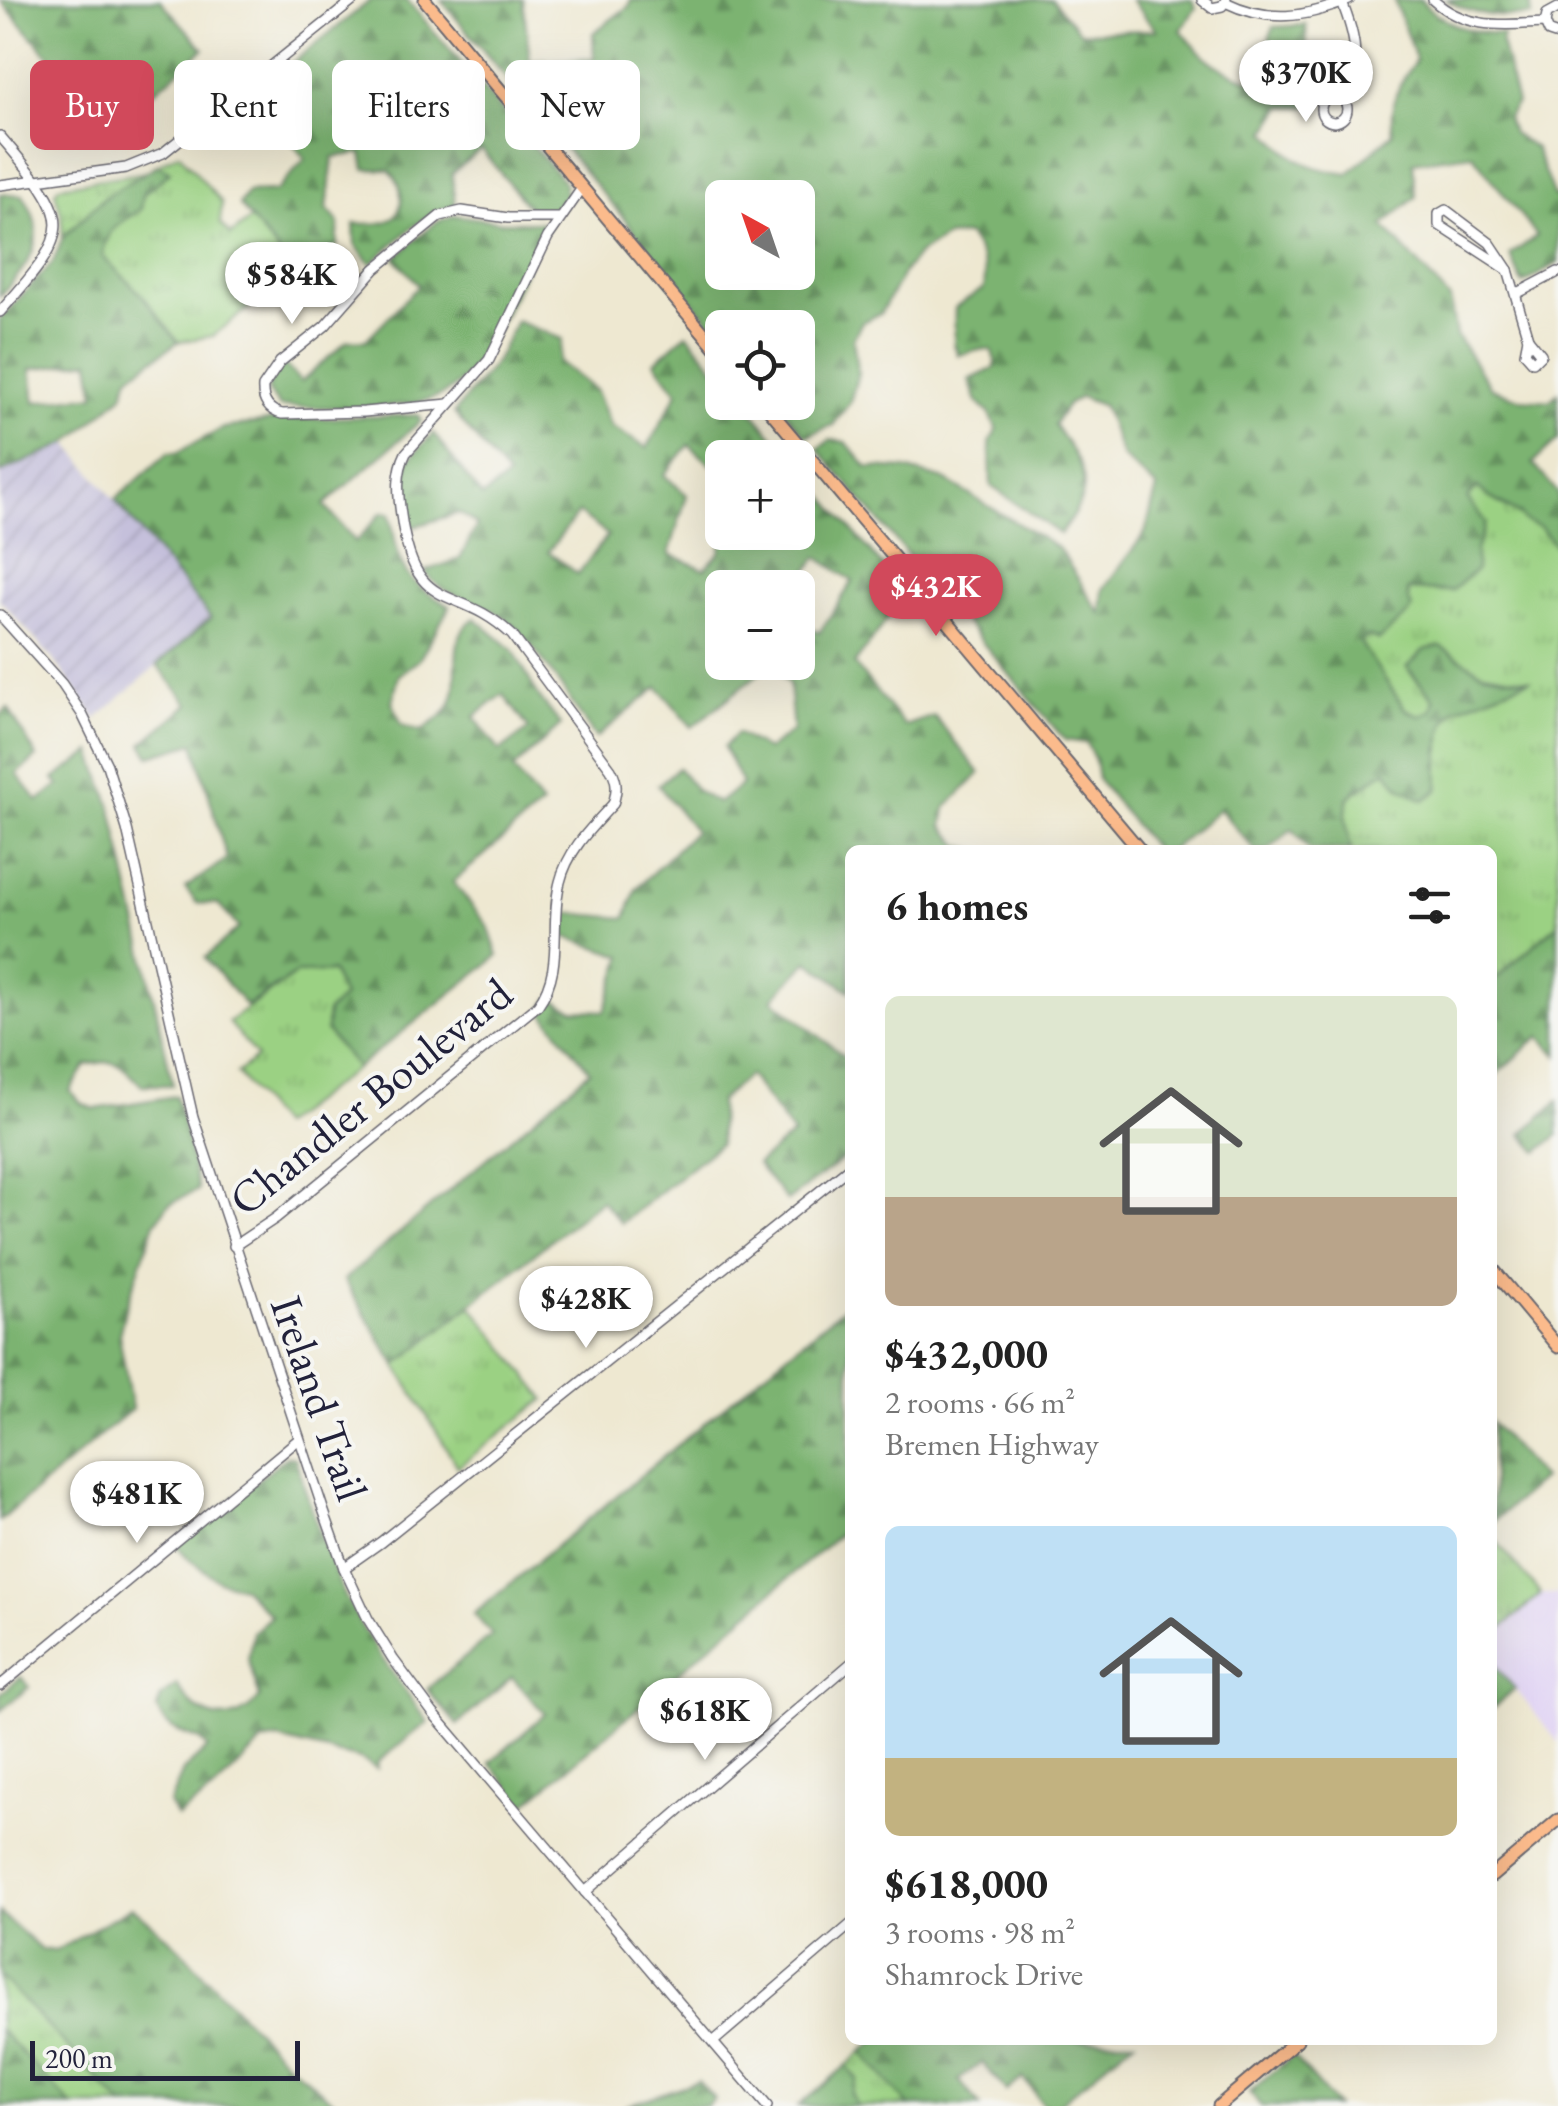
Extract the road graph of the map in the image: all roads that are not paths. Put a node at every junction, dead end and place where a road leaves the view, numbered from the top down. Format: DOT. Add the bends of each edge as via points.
graph roads {
  1 [pos="354,0"];
  2 [pos="425,0"];
  3 [pos="1202,0"];
  4 [pos="1433,0"];
  5 [pos="1226,1"];
  6 [pos="1344,1"];
  7 [pos="1558,8"];
  8 [pos="1544,23"];
  9 [pos="1558,34"];
  10 [pos="1342,99"];
  11 [pos="0,136"];
  12 [pos="37,179"];
  13 [pos="0,186"];
  14 [pos="582,188"];
  15 [pos="558,218"];
  16 [pos="1508,270"];
  17 [pos="1558,272"];
  18 [pos="1516,294"];
  19 [pos="0,312"];
  20 [pos="705,335"];
  21 [pos="1528,338"];
  22 [pos="451,403"];
  23 [pos="778,420"];
  24 [pos="0,615"];
  25 [pos="1136,845"];
  26 [pos="845,1172"];
  27 [pos="234,1246"];
  28 [pos="1497,1274"];
  29 [pos="1558,1347"];
  30 [pos="299,1439"];
  31 [pos="344,1568"];
  32 [pos="845,1668"];
  33 [pos="0,1686"];
  34 [pos="1558,1820"];
  35 [pos="1497,1872"];
  36 [pos="585,1892"];
  37 [pos="845,1928"];
  38 [pos="713,2042"];
  39 [pos="1291,2045"];
  40 [pos="767,2106"];
  41 [pos="1218,2106"];
  1 -- 12 [label="street" via="163,153 126,168"];
  2 -- 14 [label="main road"];
  3 -- 5 [label="street" via="1212,8"];
  4 -- 8 [label="street" via="1475,24"];
  5 -- 6 [label="street" via="1279,18"];
  6 -- 10 [label="street" via="1357,51"];
  7 -- 8 [label="street"];
  8 -- 9 [label="street"];
  11 -- 12 [label="street"];
  12 -- 13 [label="street"];
  12 -- 19 [label="street" via="52,200 54,240"];
  14 -- 15 [label="street, Chandler Boulevard"];
  14 -- 20 [label="main road"];
  15 -- 22 [label="street, Chandler Boulevard" via="498,344"];
  15 -- 22 [label="street" via="462,211 432,220 280,362 263,387 265,402 282,414"];
  16 -- 16 [label="street" via="1481,235 1450,212 1439,214 1439,226"];
  16 -- 18 [label="street"];
  17 -- 18 [label="street"];
  18 -- 21 [label="street"];
  22 -- 27 [label="street, Chandler Boulevard" via="401,464 398,490 410,562 426,585 512,635 612,769 616,796 573,849 562,875 554,971 538,1005"];
  23 -- 25 [label="main road"];
  24 -- 27 [label="street, Ireland Trail" via="62,684 108,765 188,1098"];
  26 -- 31 [label="street"];
  27 -- 30 [label="street, Ireland Trail"];
  28 -- 29 [label="main road"];
  30 -- 31 [label="street, Ireland Trail"];
  30 -- 33 [label="street"];
  31 -- 36 [label="street, Ireland Trail" via="413,1687"];
  32 -- 36 [label="street"];
  34 -- 35 [label="main road"];
  36 -- 38 [label="street, Ireland Trail"];
  37 -- 38 [label="street"];
  38 -- 40 [label="street, Ireland Trail"];
  39 -- 41 [label="main road"];
}
